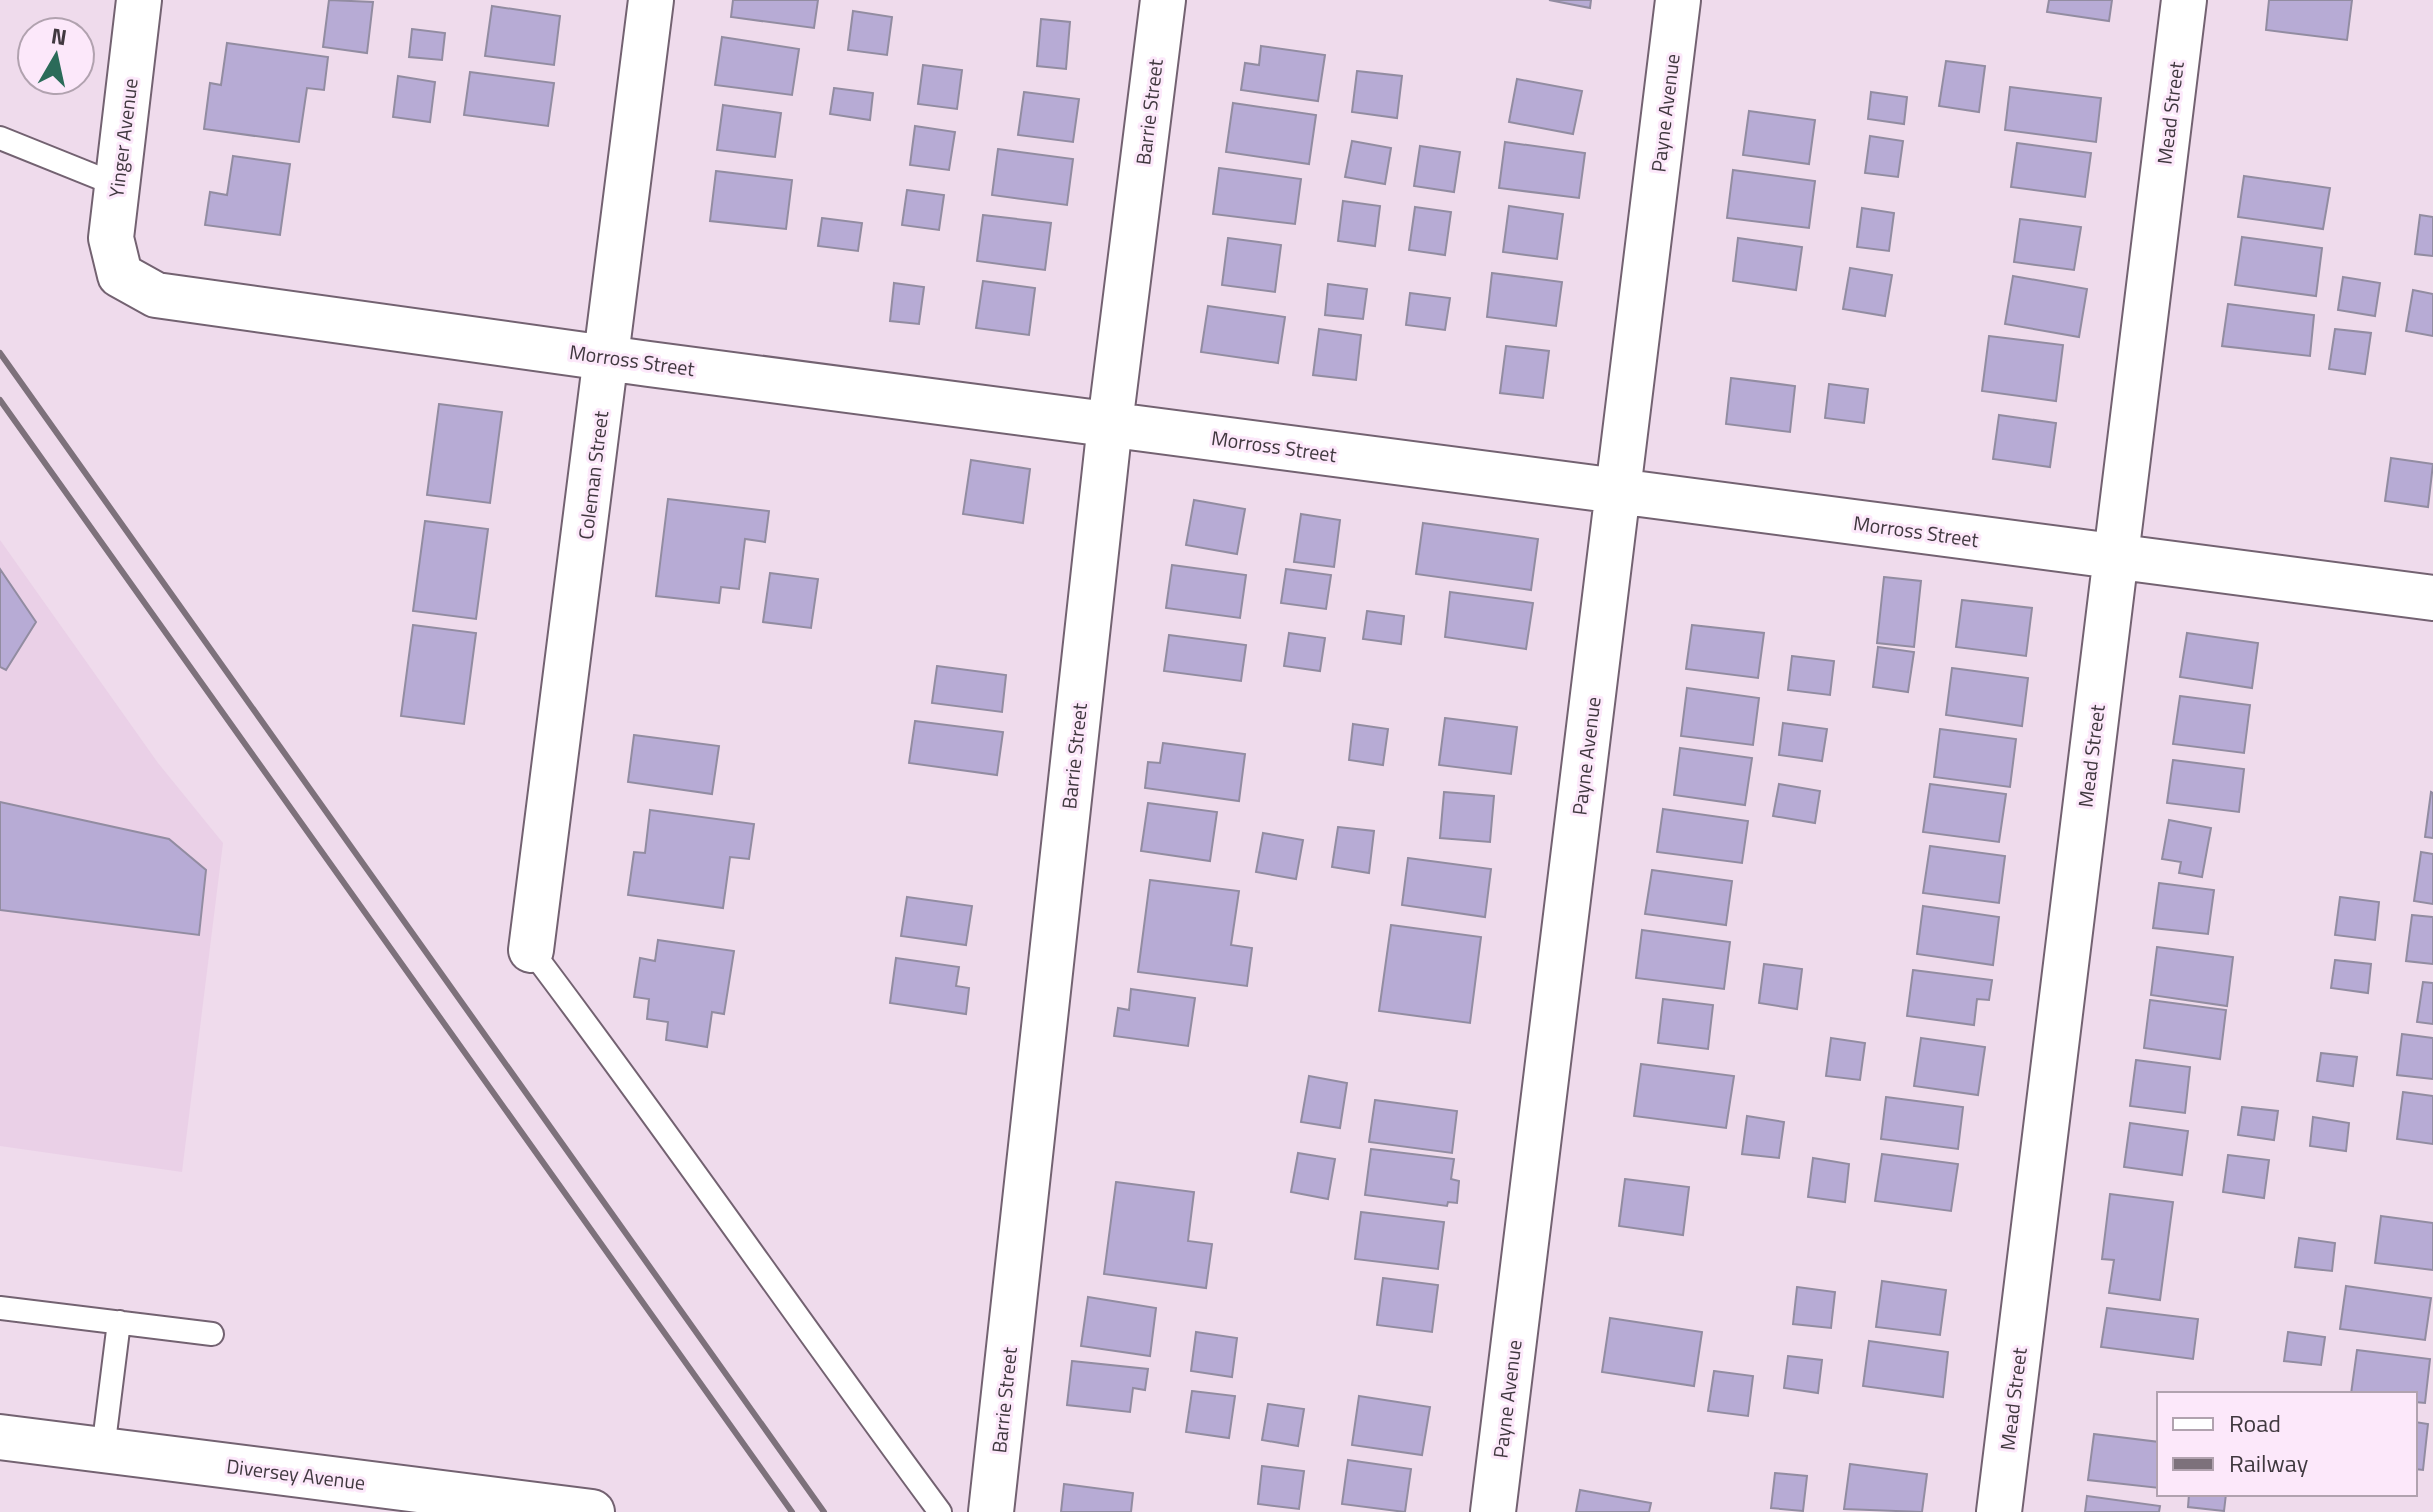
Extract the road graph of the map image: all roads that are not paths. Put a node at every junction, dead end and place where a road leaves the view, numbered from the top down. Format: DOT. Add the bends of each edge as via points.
graph roads {
  1 [pos="139,0"];
  2 [pos="651,0"];
  3 [pos="1163,0"];
  4 [pos="1678,0"];
  5 [pos="2184,0"];
  6 [pos="0,138"];
  7 [pos="117,185"];
  8 [pos="120,275"];
  9 [pos="609,356"];
  10 [pos="1110,424"];
  11 [pos="1618,491"];
  12 [pos="2116,557"];
  13 [pos="2433,598"];
  14 [pos="531,950"];
  15 [pos="0,1308"];
  16 [pos="119,1322"];
  17 [pos="212,1334"];
  18 [pos="0,1437"];
  19 [pos="103,1450"];
  20 [pos="474,1504"];
  21 [pos="592,1512"];
  22 [pos="940,1512"];
  23 [pos="991,1512"];
  24 [pos="1493,1512"];
  25 [pos="1999,1512"];
  1 -- 7 [label="street, Yinger Avenue"];
  2 -- 9 [label="street, Coleman Street"];
  3 -- 10 [label="street, Barrie Street"];
  4 -- 11 [label="street, Payne Avenue"];
  5 -- 12 [label="street, Mead Street"];
  6 -- 7 [label="lane"];
  7 -- 8 [label="street, Yinger Avenue" via="111,238"];
  8 -- 9 [label="street, Morross Street" via="156,295"];
  9 -- 10 [label="street, Morross Street"];
  9 -- 14 [label="street, Coleman Street"];
  10 -- 11 [label="street, Morross Street"];
  10 -- 23 [label="street, Barrie Street"];
  11 -- 12 [label="street, Morross Street"];
  11 -- 24 [label="street, Payne Avenue"];
  12 -- 13 [label="street, Morross Street"];
  12 -- 25 [label="street, Mead Street"];
  14 -- 22 [label="lane"];
  15 -- 16 [label="lane"];
  16 -- 17 [label="lane"];
  16 -- 19 [label="lane"];
  18 -- 19 [label="street, Diversey Avenue"];
  19 -- 20 [label="street, Diversey Avenue"];
  20 -- 21 [label="street, Diversey Avenue"];
}
